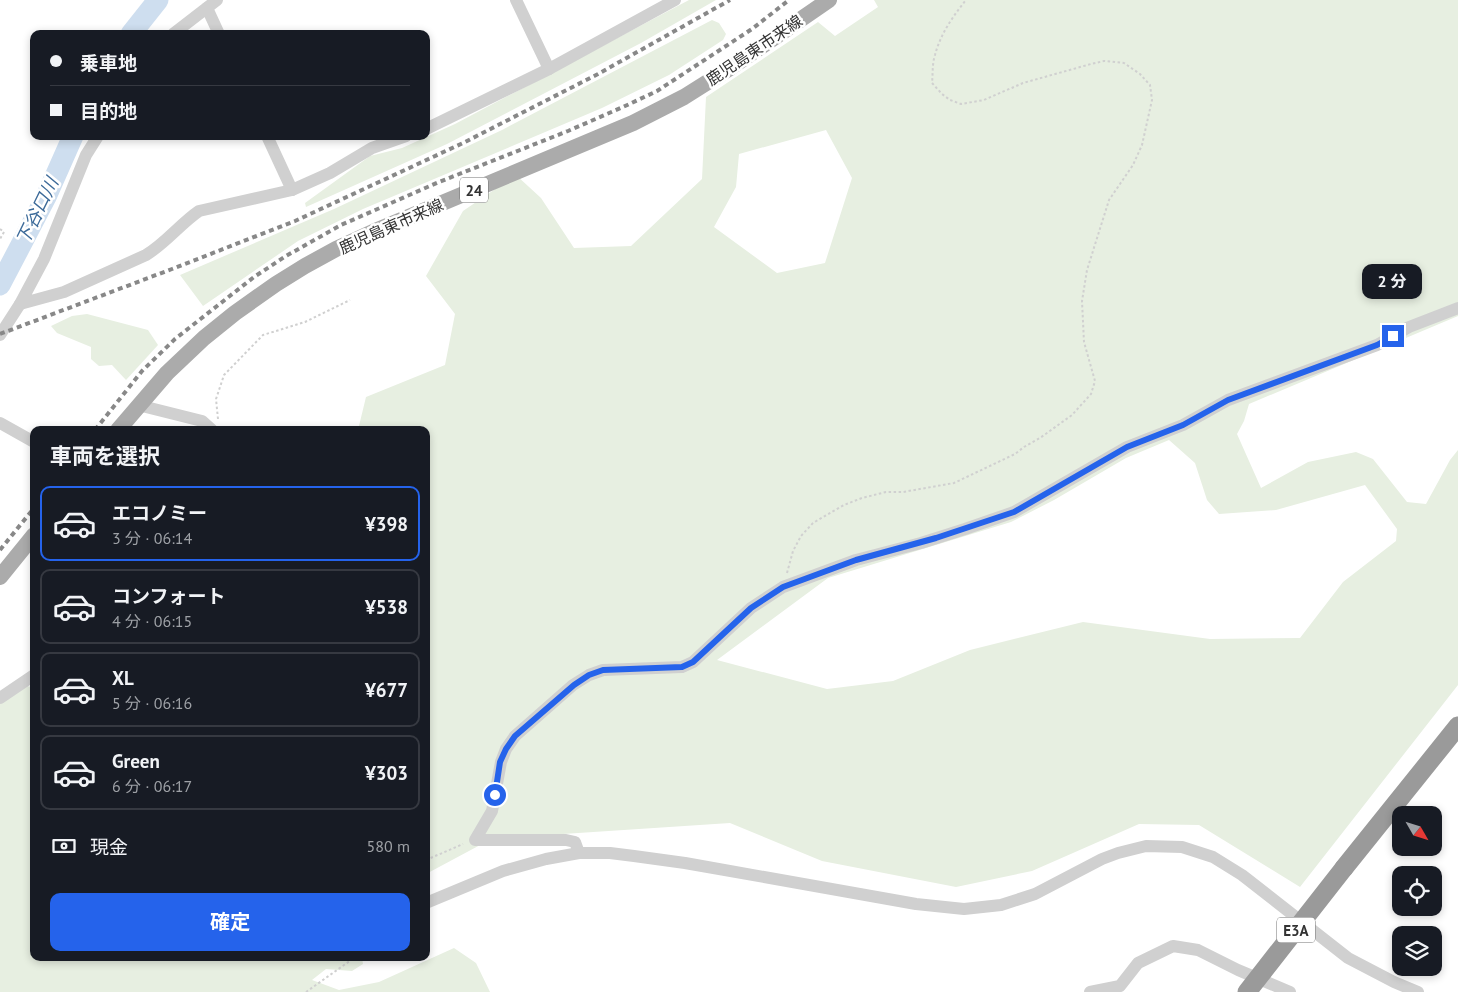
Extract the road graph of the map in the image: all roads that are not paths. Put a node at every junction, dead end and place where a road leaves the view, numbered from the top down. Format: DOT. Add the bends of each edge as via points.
graph roads {
  1 [pos="516,0"];
  2 [pos="675,0"];
  3 [pos="829,0"];
  4 [pos="212,4"];
  5 [pos="178,30"];
  6 [pos="218,30"];
  7 [pos="549,68"];
  8 [pos="430,127"];
  9 [pos="95,140"];
  10 [pos="269,140"];
  11 [pos="395,140"];
  12 [pos="292,190"];
  13 [pos="20,304"];
  14 [pos="1458,308"];
  15 [pos="0,335"];
  16 [pos="138,405"];
  17 [pos="0,423"];
  18 [pos="121,426"];
  19 [pos="215,426"];
  20 [pos="30,440"];
  21 [pos="30,540"];
  22 [pos="0,577"];
  23 [pos="30,677"];
  24 [pos="0,698"];
  25 [pos="1458,726"];
  26 [pos="579,853"];
  27 [pos="430,900"];
  28 [pos="1090,992"];
  29 [pos="1247,992"];
  30 [pos="1290,992"];
  31 [pos="1418,992"];
  1 -- 7 [label="street"];
  2 -- 7 [label="street"];
  3 -- 16 [label="main road, 鹿児島東市来線 / 24" via="692,92 633,123 373,232 305,266 204,338"];
  4 -- 5 [label="street"];
  4 -- 6 [label="street"];
  7 -- 8 [label="street"];
  9 -- 13 [label="street" via="86,155 44,259"];
  10 -- 12 [label="street"];
  11 -- 12 [label="street" via="372,148 330,173"];
  12 -- 13 [label="street" via="199,211 146,255 64,292"];
  13 -- 15 [label="street"];
  14 -- 26 [label="street" via="1409,327 1377,345 1228,400 1183,425 1127,447 1014,512 938,538 856,560 783,587 751,608 693,662 682,667 603,670 589,675 515,736 506,749 500,762 492,811 475,840 566,840 575,842"];
  16 -- 18 [label="main road, 鹿児島東市来線 / 24"];
  16 -- 19 [label="street"];
  17 -- 20 [label="street"];
  21 -- 22 [label="main road"];
  23 -- 24 [label="street"];
  25 -- 29 [label="highway, E3A, bridge"];
  26 -- 27 [label="street" via="504,871"];
  26 -- 31 [label="street" via="634,856 916,904 964,909 1001,905 1035,894 1118,853 1146,846 1182,847 1213,857 1235,870 1348,958"];
  28 -- 30 [label="street" via="1120,986 1138,963 1173,946 1198,950"];
}
